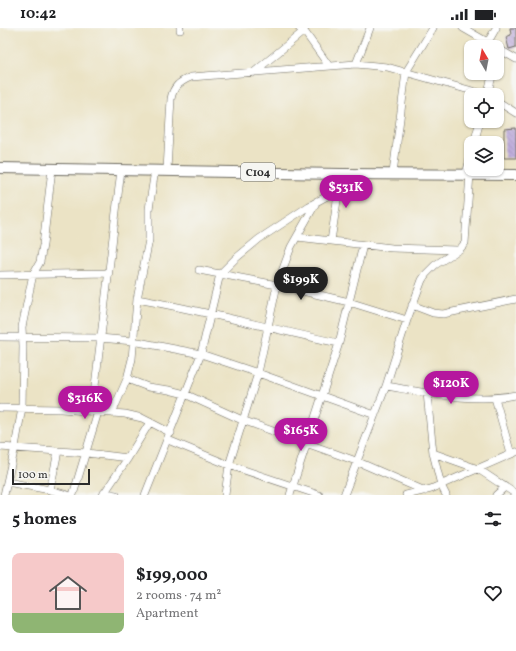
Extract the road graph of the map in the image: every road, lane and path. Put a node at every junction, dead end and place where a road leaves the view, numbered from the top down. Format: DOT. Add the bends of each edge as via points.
graph roads {
  1 [pos="370,28"];
  2 [pos="433,28"];
  3 [pos="463,28"];
  4 [pos="496,28"];
  5 [pos="303,29"];
  6 [pos="484,40"];
  7 [pos="489,40"];
  8 [pos="504,52"];
  9 [pos="516,59"];
  10 [pos="356,64"];
  11 [pos="329,66"];
  12 [pos="253,72"];
  13 [pos="406,72"];
  14 [pos="464,88"];
  15 [pos="504,105"];
  16 [pos="516,113"];
  17 [pos="0,168"];
  18 [pos="52,169"];
  19 [pos="121,170"];
  20 [pos="155,170"];
  21 [pos="167,170"];
  22 [pos="393,173"];
  23 [pos="341,174"];
  24 [pos="464,174"];
  25 [pos="504,175"];
  26 [pos="516,175"];
  27 [pos="468,176"];
  28 [pos="340,189"];
  29 [pos="317,201"];
  30 [pos="296,238"];
  31 [pos="331,241"];
  32 [pos="363,245"];
  33 [pos="457,250"];
  34 [pos="199,270"];
  35 [pos="108,273"];
  36 [pos="33,274"];
  37 [pos="220,274"];
  38 [pos="0,275"];
  39 [pos="277,285"];
  40 [pos="137,299"];
  41 [pos="516,299"];
  42 [pos="349,302"];
  43 [pos="412,305"];
  44 [pos="210,313"];
  45 [pos="407,320"];
  46 [pos="269,328"];
  47 [pos="0,337"];
  48 [pos="22,337"];
  49 [pos="100,338"];
  50 [pos="133,341"];
  51 [pos="339,343"];
  52 [pos="201,354"];
  53 [pos="258,373"];
  54 [pos="127,379"];
  55 [pos="386,386"];
  56 [pos="427,393"];
  57 [pos="185,394"];
  58 [pos="516,395"];
  59 [pos="322,396"];
  60 [pos="495,398"];
  61 [pos="0,408"];
  62 [pos="22,408"];
  63 [pos="95,411"];
  64 [pos="112,413"];
  65 [pos="375,415"];
  66 [pos="242,420"];
  67 [pos="150,422"];
  68 [pos="169,436"];
  69 [pos="307,445"];
  70 [pos="0,447"];
  71 [pos="15,447"];
  72 [pos="58,451"];
  73 [pos="87,453"];
  74 [pos="433,453"];
  75 [pos="514,453"];
  76 [pos="128,458"];
  77 [pos="356,461"];
  78 [pos="229,465"];
  79 [pos="478,469"];
  80 [pos="7,482"];
  81 [pos="441,485"];
  82 [pos="293,486"];
  83 [pos="505,487"];
  84 [pos="50,490"];
  85 [pos="39,492"];
  86 [pos="427,492"];
  87 [pos="103,494"];
  88 [pos="516,494"];
  89 [pos="4,495"];
  90 [pos="68,495"];
  91 [pos="73,495"];
  92 [pos="116,495"];
  93 [pos="145,495"];
  94 [pos="225,495"];
  95 [pos="290,495"];
  96 [pos="320,495"];
  97 [pos="344,495"];
  98 [pos="406,495"];
  99 [pos="446,495"];
  100 [pos="496,495"];
  1 -- 10 [label="street"];
  2 -- 13 [label="street"];
  3 -- 6 [label="street"];
  4 -- 7 [label="street"];
  5 -- 11 [label="street"];
  5 -- 12 [label="street"];
  8 -- 9 [label="street"];
  10 -- 11 [label="street"];
  10 -- 13 [label="street" via="382,66"];
  11 -- 12 [label="street"];
  12 -- 21 [label="street" via="191,77 176,85 171,99"];
  13 -- 14 [label="street"];
  13 -- 22 [label="street"];
  15 -- 16 [label="street"];
  17 -- 18 [label="highway, C104"];
  18 -- 19 [label="highway, C104"];
  18 -- 36 [label="street" via="43,246 40,262"];
  19 -- 20 [label="highway, C104"];
  19 -- 35 [label="street"];
  20 -- 21 [label="highway, C104"];
  20 -- 40 [label="street" via="150,202 149,240"];
  21 -- 23 [label="highway, C104"];
  22 -- 23 [label="highway, C104"];
  22 -- 24 [label="highway, C104"];
  23 -- 28 [label="street"];
  25 -- 26 [label="highway, C104"];
  27 -- 33 [label="street" via="464,243 462,248"];
  28 -- 29 [label="street"];
  28 -- 31 [label="street"];
  29 -- 30 [label="street"];
  29 -- 37 [label="street" via="259,239"];
  30 -- 31 [label="street"];
  30 -- 39 [label="street"];
  31 -- 32 [label="street"];
  32 -- 33 [label="street"];
  32 -- 42 [label="street"];
  33 -- 43 [label="street" via="426,274"];
  34 -- 37 [label="street"];
  35 -- 36 [label="street"];
  35 -- 49 [label="street"];
  36 -- 38 [label="street"];
  36 -- 48 [label="street"];
  37 -- 39 [label="street"];
  37 -- 44 [label="street"];
  39 -- 42 [label="street"];
  39 -- 46 [label="street"];
  40 -- 44 [label="street"];
  40 -- 50 [label="street"];
  41 -- 43 [label="street" via="443,314"];
  42 -- 45 [label="street"];
  42 -- 51 [label="street"];
  43 -- 45 [label="street"];
  44 -- 46 [label="street"];
  44 -- 52 [label="street"];
  45 -- 55 [label="street"];
  46 -- 51 [label="street"];
  46 -- 53 [label="street"];
  47 -- 48 [label="street"];
  48 -- 49 [label="street"];
  48 -- 62 [label="street"];
  49 -- 50 [label="street"];
  49 -- 63 [label="street"];
  50 -- 52 [label="street"];
  50 -- 54 [label="street"];
  51 -- 59 [label="street"];
  52 -- 53 [label="street"];
  52 -- 57 [label="street"];
  53 -- 59 [label="street"];
  53 -- 66 [label="street"];
  54 -- 57 [label="street" via="148,387"];
  54 -- 64 [label="street"];
  55 -- 56 [label="street"];
  55 -- 65 [label="street"];
  56 -- 60 [label="street"];
  56 -- 74 [label="street"];
  57 -- 66 [label="street"];
  57 -- 68 [label="street"];
  58 -- 60 [label="street"];
  59 -- 65 [label="street"];
  59 -- 69 [label="street"];
  60 -- 75 [label="street"];
  61 -- 62 [label="street"];
  62 -- 63 [label="street"];
  62 -- 71 [label="street"];
  63 -- 64 [label="street"];
  63 -- 73 [label="street"];
  64 -- 67 [label="street"];
  65 -- 77 [label="street"];
  66 -- 69 [label="street"];
  66 -- 78 [label="street"];
  67 -- 68 [label="street"];
  67 -- 76 [label="street"];
  68 -- 78 [label="street"];
  68 -- 93 [label="street"];
  69 -- 77 [label="street"];
  69 -- 82 [label="street"];
  70 -- 71 [label="street"];
  71 -- 72 [label="street"];
  71 -- 80 [label="street"];
  72 -- 73 [label="street"];
  72 -- 84 [label="street"];
  73 -- 76 [label="street"];
  73 -- 91 [label="street"];
  74 -- 79 [label="street"];
  74 -- 81 [label="street"];
  75 -- 79 [label="street"];
  76 -- 87 [label="street"];
  77 -- 86 [label="street"];
  77 -- 97 [label="street"];
  78 -- 82 [label="street"];
  78 -- 94 [label="street"];
  79 -- 81 [label="street"];
  79 -- 83 [label="street"];
  80 -- 85 [label="street"];
  80 -- 89 [label="street"];
  81 -- 86 [label="street"];
  81 -- 99 [label="street"];
  82 -- 95 [label="street"];
  82 -- 96 [label="street"];
  83 -- 88 [label="street"];
  83 -- 100 [label="street"];
  84 -- 85 [label="street"];
  84 -- 90 [label="street"];
  86 -- 98 [label="street"];
  87 -- 92 [label="street"];
}
